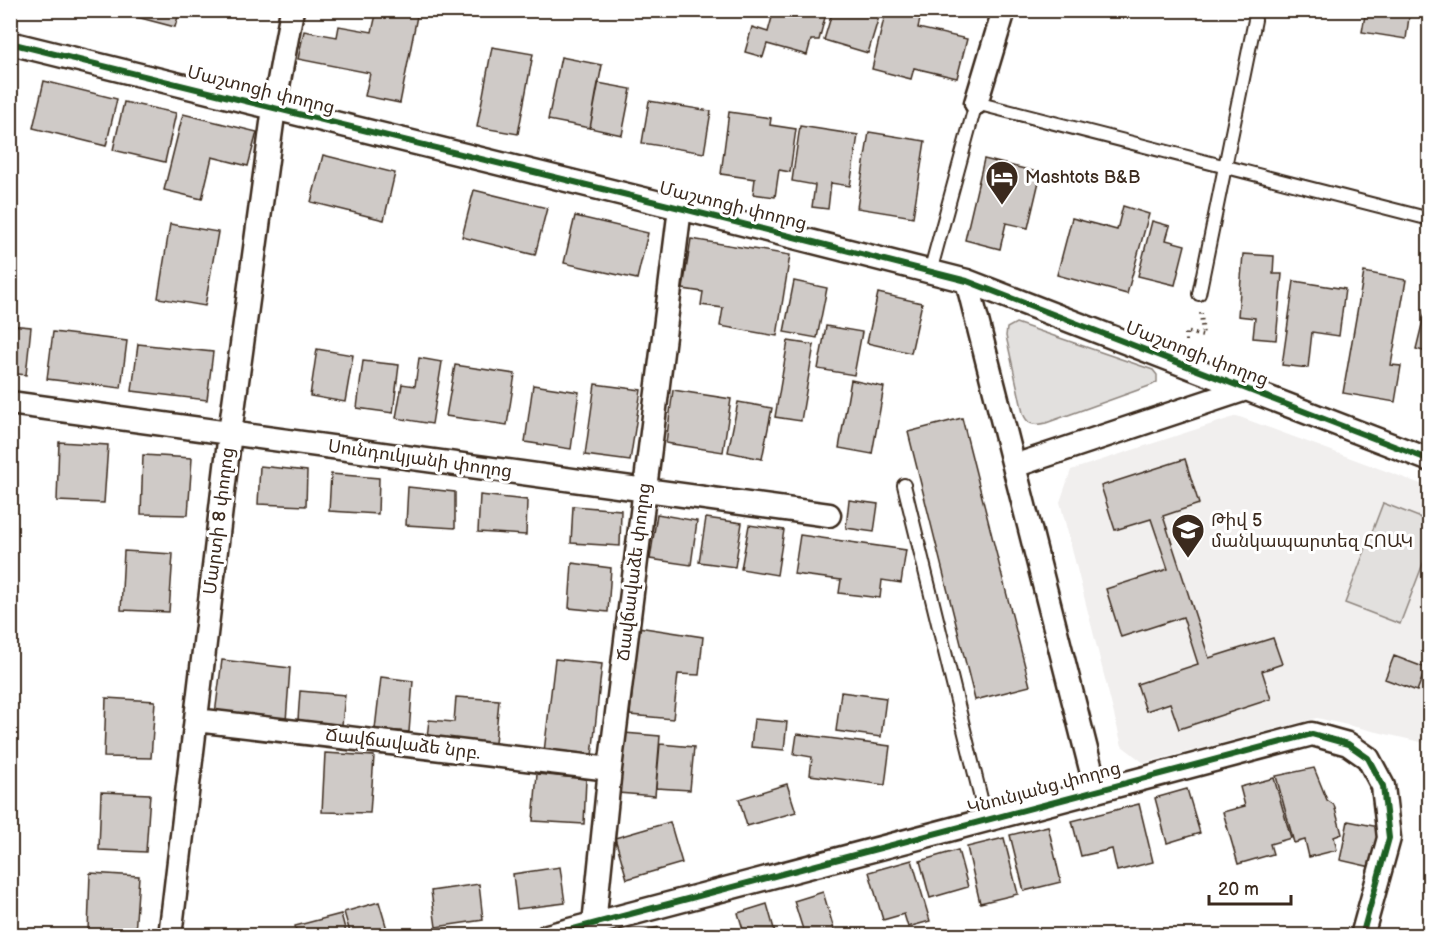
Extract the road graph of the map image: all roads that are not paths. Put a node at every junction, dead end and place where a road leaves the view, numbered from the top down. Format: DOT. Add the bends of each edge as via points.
graph roads {
  1 [pos="292,10"];
  2 [pos="1004,10"];
  3 [pos="1255,20"];
  4 [pos="10,43"];
  5 [pos="976,103"];
  6 [pos="274,108"];
  7 [pos="1226,167"];
  8 [pos="680,208"];
  9 [pos="1430,219"];
  10 [pos="930,272"];
  11 [pos="967,281"];
  12 [pos="1199,294"];
  13 [pos="1246,389"];
  14 [pos="10,403"];
  15 [pos="230,433"];
  16 [pos="1430,460"];
  17 [pos="1014,466"];
  18 [pos="904,485"];
  19 [pos="645,489"];
  20 [pos="829,516"];
  21 [pos="196,720"];
  22 [pos="610,769"];
  23 [pos="1096,789"];
  24 [pos="986,819"];
  25 [pos="596,930"];
  26 [pos="170,936"];
  27 [pos="547,936"];
  28 [pos="1362,936"];
  1 -- 6 [label="street, Մարտի 8 փողոց"];
  2 -- 5 [label="street"];
  3 -- 7 [label="lane"];
  4 -- 6 [label="street, Մաշտոցի փողոց"];
  5 -- 7 [label="lane"];
  5 -- 10 [label="lane"];
  6 -- 8 [label="street, Մաշտոցի փողոց"];
  6 -- 15 [label="street, Մարտի 8 փողոց"];
  7 -- 9 [label="lane"];
  7 -- 12 [label="lane"];
  8 -- 10 [label="street, Մաշտոցի փողոց"];
  8 -- 19 [label="street, Ճավճավաձե փողոց"];
  10 -- 11 [label="street, Մաշտոցի փողոց"];
  11 -- 13 [label="street, Մաշտոցի փողոց"];
  11 -- 17 [label="street"];
  13 -- 16 [label="street, Մաշտոցի փողոց"];
  13 -- 17 [label="street"];
  14 -- 15 [label="street, Սունդուկյանի փողոց"];
  15 -- 19 [label="street, Սունդուկյանի փողոց"];
  15 -- 21 [label="street, Մարտի 8 փողոց"];
  17 -- 23 [label="street"];
  18 -- 24 [label="lane"];
  19 -- 20 [label="street, Սունդուկյանի փողոց"];
  19 -- 22 [label="street, Ճավճավաձե փողոց"];
  21 -- 22 [label="street, Ճավճավաձե նրբ."];
  21 -- 26 [label="street, Մարտի 8 փողոց"];
  22 -- 25 [label="street, Ճավճավաձե փողոց"];
  23 -- 24 [label="street, Կնունյանց փողոց"];
  23 -- 28 [label="street, Կնունյանց փողոց" via="1312,734 1348,744 1368,758 1383,786 1389,838"];
  24 -- 25 [label="street, Կնունյանց փողոց"];
  25 -- 27 [label="street, Կնունյանց փողոց"];
}
